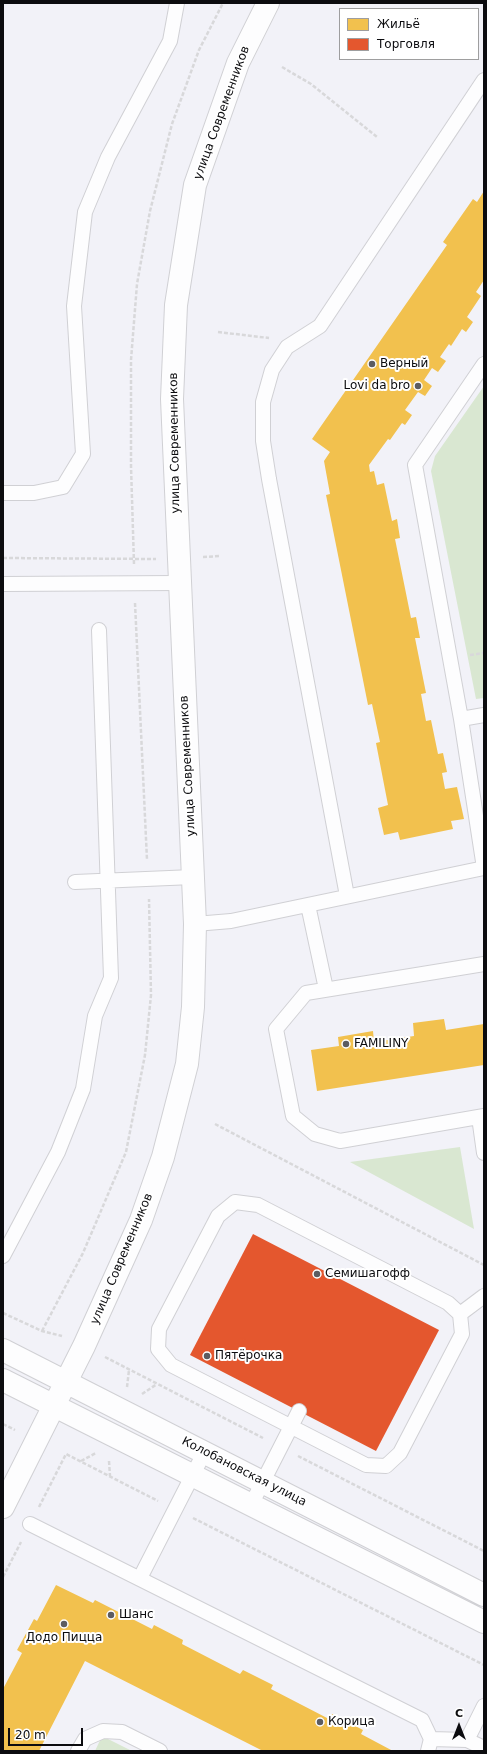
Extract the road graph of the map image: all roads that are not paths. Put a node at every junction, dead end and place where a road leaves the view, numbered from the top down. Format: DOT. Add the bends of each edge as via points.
graph roads {
  1 [pos="177,3"];
  2 [pos="268,3"];
  3 [pos="484,80"];
  4 [pos="484,364"];
  5 [pos="3,493"];
  6 [pos="179,583"];
  7 [pos="3,584"];
  8 [pos="99,630"];
  9 [pos="484,715"];
  10 [pos="461,719"];
  11 [pos="484,868"];
  12 [pos="193,877"];
  13 [pos="108,881"];
  14 [pos="75,882"];
  15 [pos="347,896"];
  16 [pos="308,905"];
  17 [pos="195,924"];
  18 [pos="484,964"];
  19 [pos="326,989"];
  20 [pos="481,1116"];
  21 [pos="484,1153"];
  22 [pos="3,1256"];
  23 [pos="484,1296"];
  24 [pos="460,1314"];
  25 [pos="3,1350"];
  26 [pos="3,1380"];
  27 [pos="65,1382"];
  28 [pos="53,1406"];
  29 [pos="299,1411"];
  30 [pos="291,1427"];
  31 [pos="204,1453"];
  32 [pos="192,1475"];
  33 [pos="262,1482"];
  34 [pos="250,1505"];
  35 [pos="3,1507"];
  36 [pos="30,1524"];
  37 [pos="140,1578"];
  38 [pos="484,1594"];
  39 [pos="484,1622"];
  40 [pos="483,1709"];
  41 [pos="430,1745"];
  42 [pos="476,1746"];
  43 [pos="78,1751"];
  44 [pos="160,1751"];
  1 -- 5 [label="lane" via="170,41 108,157 85,212 74,306 83,454 63,487 34,493"];
  2 -- 6 [label="street, улица Современников" via="238,63 213,130 195,185 184,250 176,305 172,399"];
  3 -- 15 [label="lane" via="320,326 288,347 272,370 263,402 263,441"];
  4 -- 10 [label="lane" via="415,465"];
  6 -- 7 [label="lane"];
  6 -- 12 [label="street, улица Современников"];
  8 -- 13 [label="lane"];
  9 -- 10 [label="lane"];
  10 -- 11 [label="lane"];
  11 -- 15 [label="lane"];
  12 -- 13 [label="lane"];
  12 -- 17 [label="street, улица Современников"];
  13 -- 14 [label="lane"];
  13 -- 22 [label="lane" via="111,978 95,1016 83,1089 58,1152"];
  15 -- 16 [label="lane"];
  16 -- 17 [label="lane" via="231,921"];
  16 -- 19 [label="lane"];
  17 -- 27 [label="street, улица Современников" via="193,1007 187,1064 177,1108 141,1220"];
  18 -- 19 [label="lane"];
  19 -- 20 [label="lane" via="306,993 276,1030 293,1116 315,1134 340,1141"];
  20 -- 21 [label="lane"];
  23 -- 24 [label="lane"];
  24 -- 30 [label="lane" via="462,1334 400,1453 386,1466 366,1465"];
  24 -- 30 [label="lane" via="448,1303 258,1205 235,1202 218,1216 159,1329 158,1349 171,1365"];
  25 -- 27 [label="street, Колобановская улица"];
  26 -- 28 [label="street"];
  27 -- 28 [label="street, улица Современников"];
  27 -- 31 [label="street, Колобановская улица"];
  28 -- 32 [label="street"];
  28 -- 35 [label="street, улица Современников"];
  29 -- 30 [label="lane"];
  30 -- 33 [label="lane"];
  31 -- 32 [label="lane"];
  31 -- 33 [label="street, Колобановская улица"];
  32 -- 34 [label="street"];
  32 -- 37 [label="lane"];
  33 -- 34 [label="lane"];
  33 -- 38 [label="street, Колобановская улица"];
  34 -- 39 [label="street"];
  36 -- 37 [label="lane"];
  37 -- 41 [label="lane" via="422,1720"];
  40 -- 42 [label="lane"];
  41 -- 42 [label="lane"];
  43 -- 44 [label="lane" via="84,1739 103,1731 122,1732"];
}
